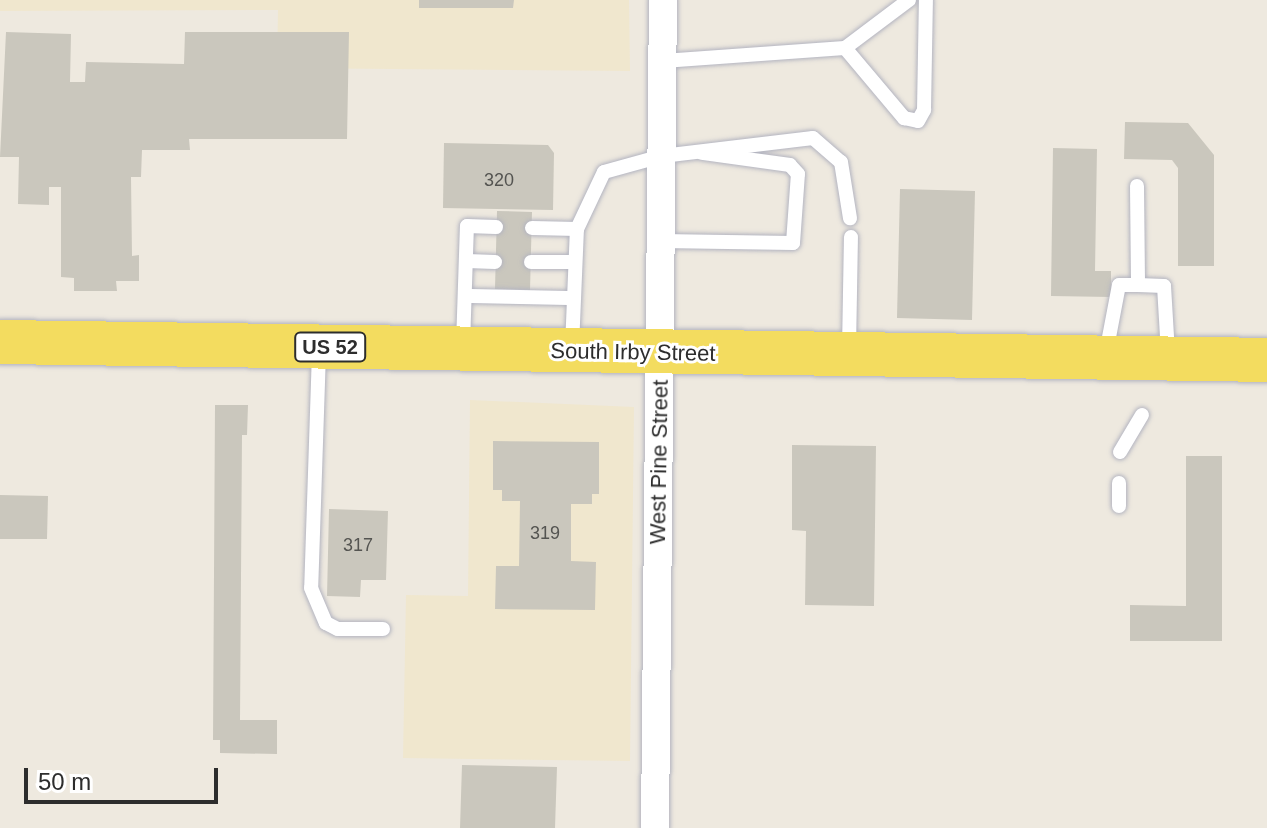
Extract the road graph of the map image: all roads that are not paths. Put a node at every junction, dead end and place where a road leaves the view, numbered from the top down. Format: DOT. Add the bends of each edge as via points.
graph roads {
  1 [pos="663,0"];
  2 [pos="909,0"];
  3 [pos="926,0"];
  4 [pos="845,48"];
  5 [pos="663,61"];
  6 [pos="694,151"];
  7 [pos="662,156"];
  8 [pos="1137,186"];
  9 [pos="850,218"];
  10 [pos="496,227"];
  11 [pos="532,228"];
  12 [pos="577,229"];
  13 [pos="851,237"];
  14 [pos="661,241"];
  15 [pos="467,261"];
  16 [pos="495,262"];
  17 [pos="531,262"];
  18 [pos="574,262"];
  19 [pos="1138,285"];
  20 [pos="466,296"];
  21 [pos="573,298"];
  22 [pos="0,342"];
  23 [pos="319,347"];
  24 [pos="463,349"];
  25 [pos="572,352"];
  26 [pos="660,353"];
  27 [pos="849,354"];
  28 [pos="1105,357"];
  29 [pos="1169,359"];
  30 [pos="1267,360"];
  31 [pos="1142,415"];
  32 [pos="1120,452"];
  33 [pos="1119,483"];
  34 [pos="1119,506"];
  35 [pos="383,629"];
  36 [pos="655,828"];
  1 -- 5 [label="street, West Pine Street"];
  2 -- 4 [label="lane"];
  3 -- 4 [label="lane" via="925,96 918,121 904,118"];
  4 -- 5 [label="lane"];
  5 -- 7 [label="street, West Pine Street"];
  6 -- 7 [label="lane"];
  6 -- 9 [label="lane" via="813,138 841,162"];
  6 -- 14 [label="lane" via="790,165 798,174 793,243"];
  7 -- 12 [label="lane" via="604,172"];
  7 -- 14 [label="street, West Pine Street"];
  8 -- 19 [label="lane"];
  10 -- 15 [label="lane" via="467,226"];
  11 -- 12 [label="lane"];
  12 -- 18 [label="lane"];
  13 -- 27 [label="lane"];
  14 -- 26 [label="street, West Pine Street"];
  15 -- 16 [label="lane"];
  15 -- 20 [label="lane"];
  17 -- 18 [label="lane"];
  18 -- 21 [label="lane"];
  19 -- 28 [label="lane" via="1119,285"];
  19 -- 29 [label="lane" via="1164,286"];
  20 -- 21 [label="lane"];
  20 -- 24 [label="lane"];
  21 -- 25 [label="lane"];
  22 -- 23 [label="main road, South Irby Street / US 52"];
  23 -- 24 [label="main road, South Irby Street / US 52"];
  23 -- 35 [label="lane" via="311,588 326,623 338,629"];
  24 -- 25 [label="main road, South Irby Street / US 52"];
  25 -- 26 [label="main road, South Irby Street / US 52"];
  26 -- 27 [label="main road, South Irby Street / US 52"];
  26 -- 36 [label="street, West Pine Street"];
  27 -- 28 [label="main road, South Irby Street / US 52"];
  28 -- 29 [label="main road, South Irby Street / US 52"];
  29 -- 30 [label="main road, South Irby Street / US 52"];
  31 -- 32 [label="lane"];
  33 -- 34 [label="lane"];
}
